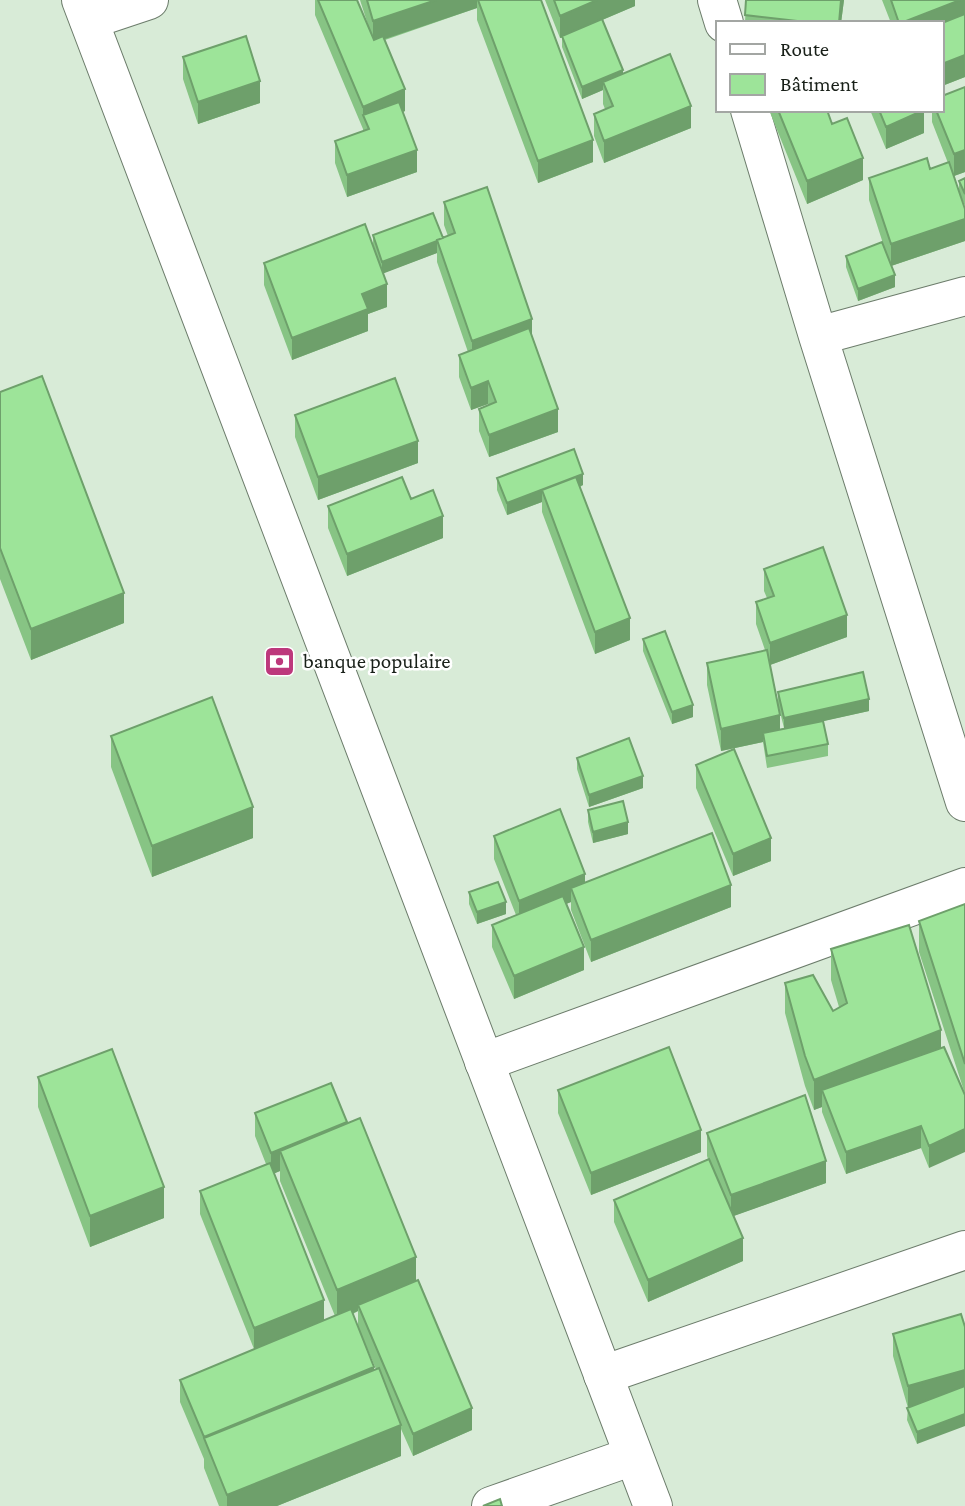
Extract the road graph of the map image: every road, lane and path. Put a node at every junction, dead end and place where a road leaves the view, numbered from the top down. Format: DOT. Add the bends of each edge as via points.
graph roads {
  1 [pos="149,0"];
  2 [pos="717,0"];
  3 [pos="85,10"];
  4 [pos="723,21"];
  5 [pos="751,112"];
  6 [pos="965,296"];
  7 [pos="818,336"];
  8 [pos="965,802"];
  9 [pos="965,887"];
  10 [pos="484,1062"];
  11 [pos="965,1250"];
  12 [pos="603,1375"];
  13 [pos="634,1456"];
  14 [pos="491,1506"];
  15 [pos="653,1506"];
  1 -- 3 [label="street"];
  2 -- 4 [label="street"];
  3 -- 10 [label="street"];
  5 -- 7 [label="street"];
  6 -- 7 [label="street"];
  7 -- 8 [label="street"];
  9 -- 10 [label="street"];
  10 -- 12 [label="street"];
  11 -- 12 [label="street"];
  12 -- 13 [label="street"];
  13 -- 14 [label="street"];
  13 -- 15 [label="street"];
}
